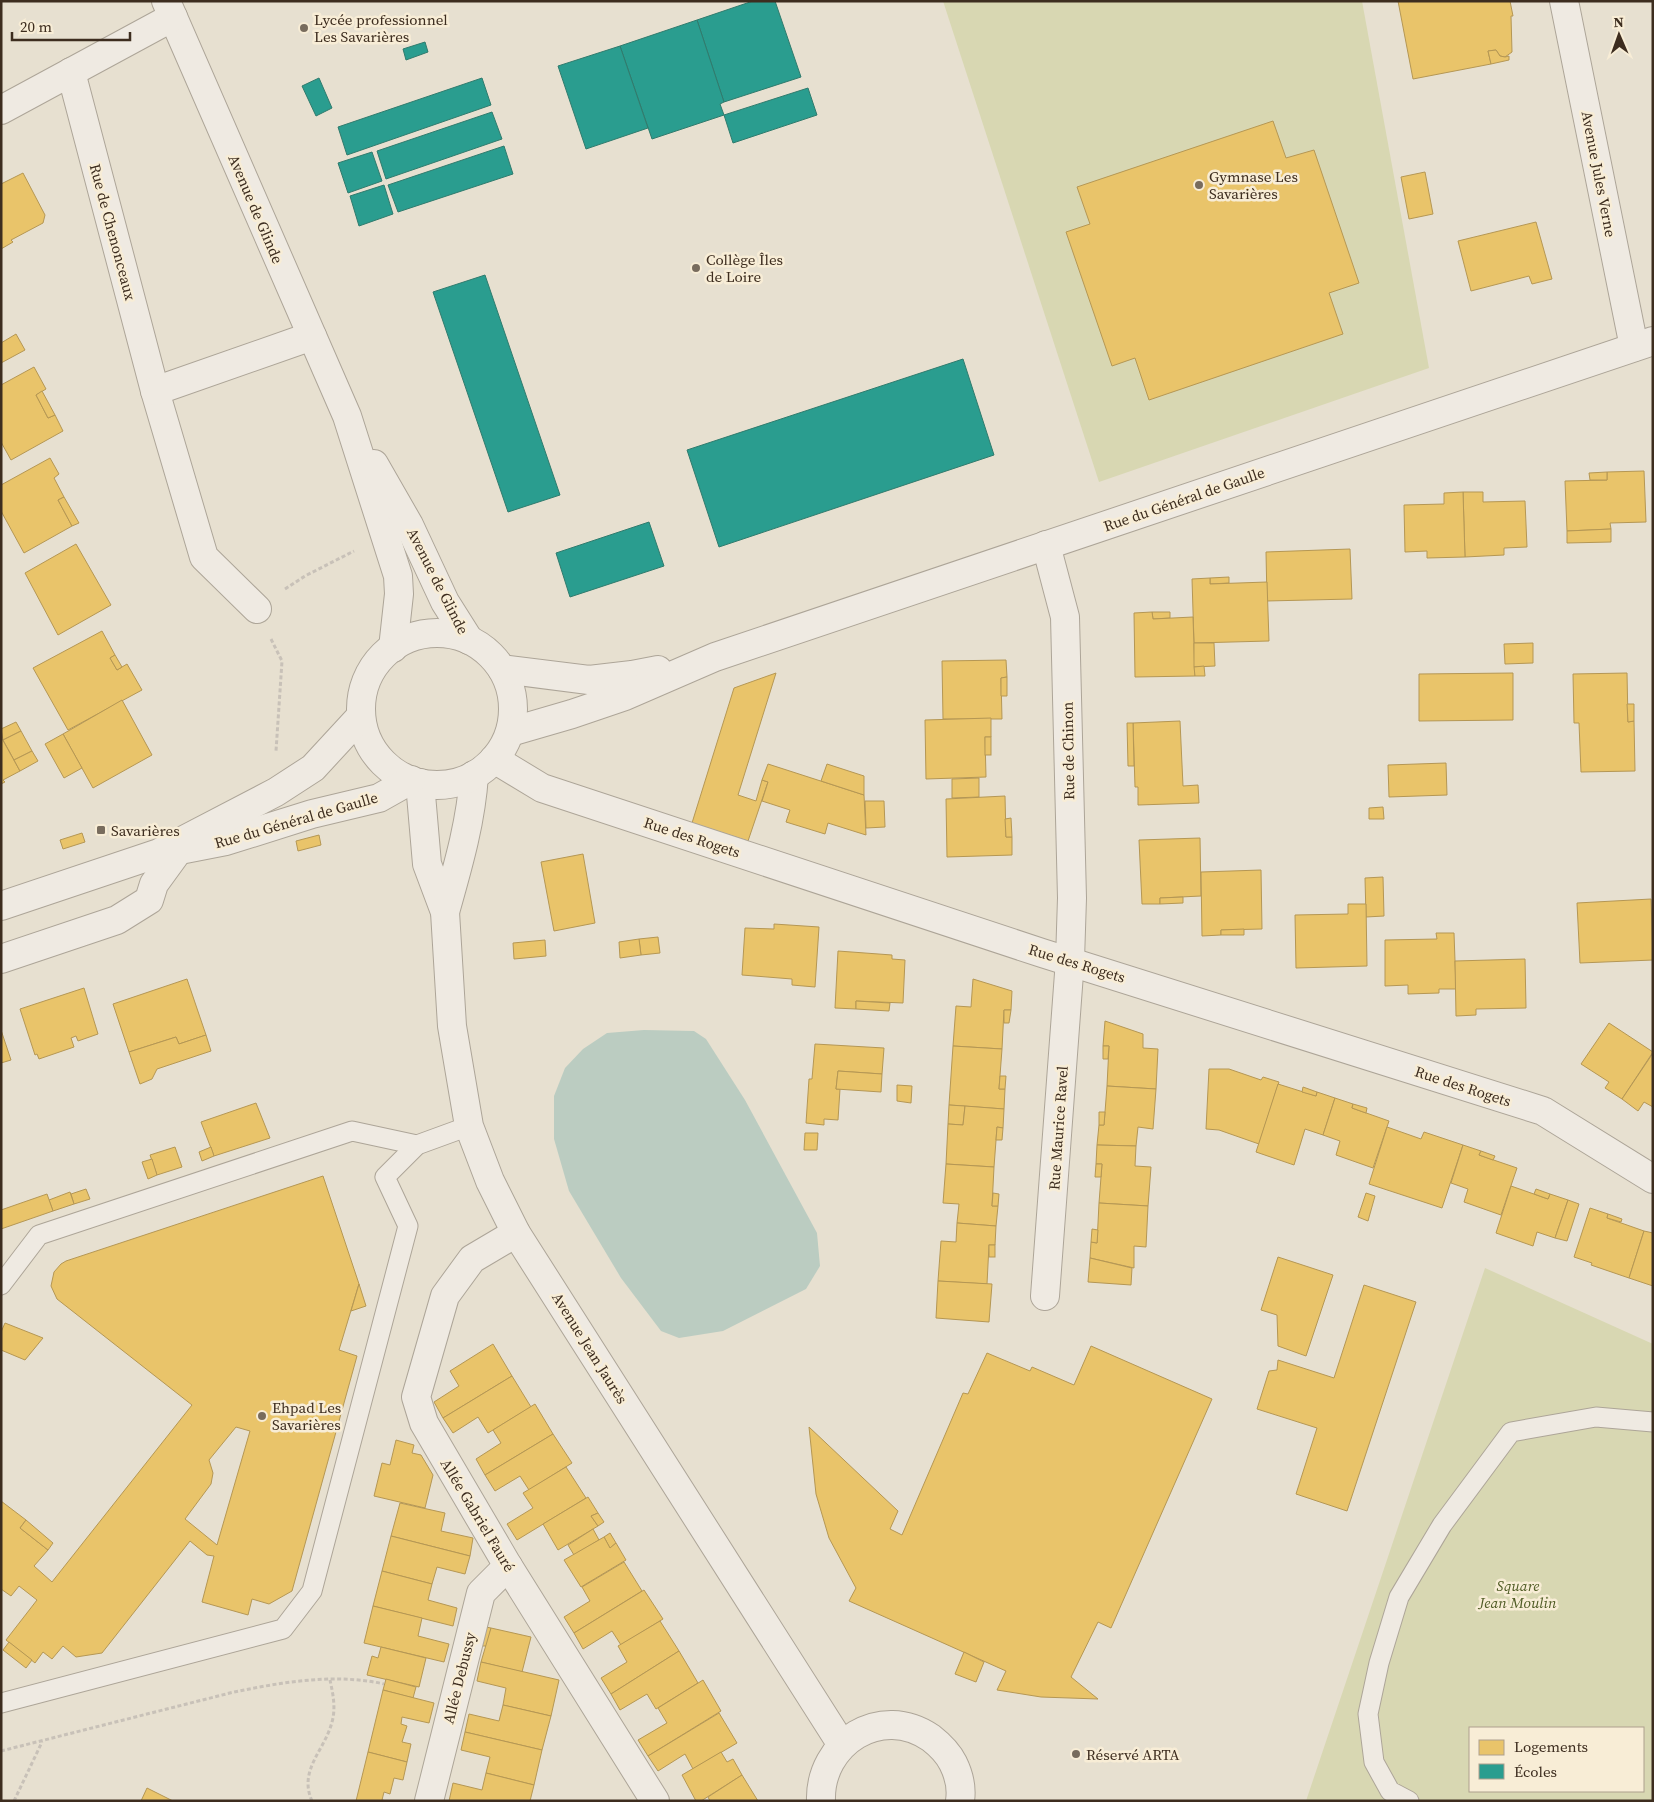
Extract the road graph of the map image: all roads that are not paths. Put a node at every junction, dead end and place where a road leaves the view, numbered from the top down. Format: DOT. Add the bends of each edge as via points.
graph roads {
  1 [pos="1564,1"];
  2 [pos="169,9"];
  3 [pos="71,72"];
  4 [pos="1,110"];
  5 [pos="312,336"];
  6 [pos="1643,344"];
  7 [pos="155,391"];
  8 [pos="347,416"];
  9 [pos="1046,545"];
  10 [pos="256,609"];
  11 [pos="469,640"];
  12 [pos="392,648"];
  13 [pos="715,657"];
  14 [pos="502,669"];
  15 [pos="362,716"];
  16 [pos="510,732"];
  17 [pos="484,767"];
  18 [pos="416,781"];
  19 [pos="168,852"];
  20 [pos="1,906"];
  21 [pos="445,912"];
  22 [pos="1,959"];
  23 [pos="1070,960"];
  24 [pos="469,1126"];
  25 [pos="418,1145"];
  26 [pos="1653,1179"];
  27 [pos="516,1233"];
  28 [pos="1,1285"];
  29 [pos="1045,1296"];
  30 [pos="1653,1422"];
  31 [pos="508,1566"];
  32 [pos="1,1703"];
  33 [pos="842,1745"];
  34 [pos="429,1801"];
  35 [pos="655,1801"];
  36 [pos="821,1801"];
  37 [pos="960,1801"];
  38 [pos="1408,1801"];
  1 -- 6 [label="street, Avenue Jules Verne"];
  2 -- 3 [label="street"];
  2 -- 5 [label="street, Avenue de Glinde"];
  3 -- 4 [label="street"];
  3 -- 7 [label="street, Rue de Chenonceaux"];
  5 -- 7 [label="street"];
  5 -- 8 [label="street, Avenue de Glinde"];
  6 -- 9 [label="street, Rue du Général de Gaulle"];
  7 -- 10 [label="street, Rue de Chenonceaux" via="204,558"];
  8 -- 11 [label="street, Avenue de Glinde" via="409,525 445,602"];
  8 -- 12 [label="street, Avenue de Glinde" via="398,576"];
  9 -- 13 [label="street, Rue du Général de Gaulle"];
  9 -- 23 [label="street, Rue de Chinon" via="1065,617 1072,898"];
  11 -- 12 [label="street" via="449,634 427,634"];
  11 -- 14 [label="street" via="490,654"];
  12 -- 15 [label="street" via="370,674 364,690"];
  13 -- 14 [label="street, Rue du Général de Gaulle" via="632,675 589,680"];
  13 -- 16 [label="street, Rue du Général de Gaulle" via="625,696"];
  14 -- 16 [label="street" via="513,704"];
  15 -- 18 [label="street" via="366,735 378,756 395,772"];
  15 -- 19 [label="street, Rue du Général de Gaulle" via="307,773"];
  16 -- 17 [label="street" via="503,748"];
  17 -- 18 [label="street" via="457,782 443,785"];
  17 -- 21 [label="street, Avenue Jean Jaurès"];
  17 -- 23 [label="street, Rue des Rogets"];
  18 -- 19 [label="street, Rue du Général de Gaulle" via="380,798 312,814 226,841"];
  18 -- 21 [label="street, Avenue Jean Jaurès" via="427,864"];
  19 -- 20 [label="street, Rue du Général de Gaulle"];
  19 -- 22 [label="street, Rue du Général de Gaulle" via="148,900 141,905 117,920"];
  21 -- 24 [label="street, Avenue Jean Jaurès" via="452,1026"];
  23 -- 26 [label="street, Rue des Rogets" via="1544,1111"];
  23 -- 29 [label="street, Rue Maurice Ravel"];
  24 -- 25 [label="lane"];
  24 -- 27 [label="street, Avenue Jean Jaurès" via="490,1181"];
  25 -- 28 [label="lane" via="352,1131 39,1235"];
  25 -- 32 [label="lane" via="385,1177 408,1226 312,1591 283,1629"];
  27 -- 31 [label="street, Allée Gabriel Fauré" via="472,1259 445,1296 416,1397 424,1423"];
  27 -- 33 [label="street, Avenue Jean Jaurès"];
  30 -- 38 [label="lane" via="1596,1417 1510,1432 1442,1525 1399,1597 1368,1714 1374,1762 1390,1791"];
  31 -- 34 [label="street, Allée Debussy" via="481,1593"];
  31 -- 35 [label="street, Allée Gabriel Fauré"];
  33 -- 36 [label="street" via="824,1774"];
  33 -- 37 [label="street" via="864,1730 885,1725 906,1726 922,1732 951,1759 959,1779"];
}
